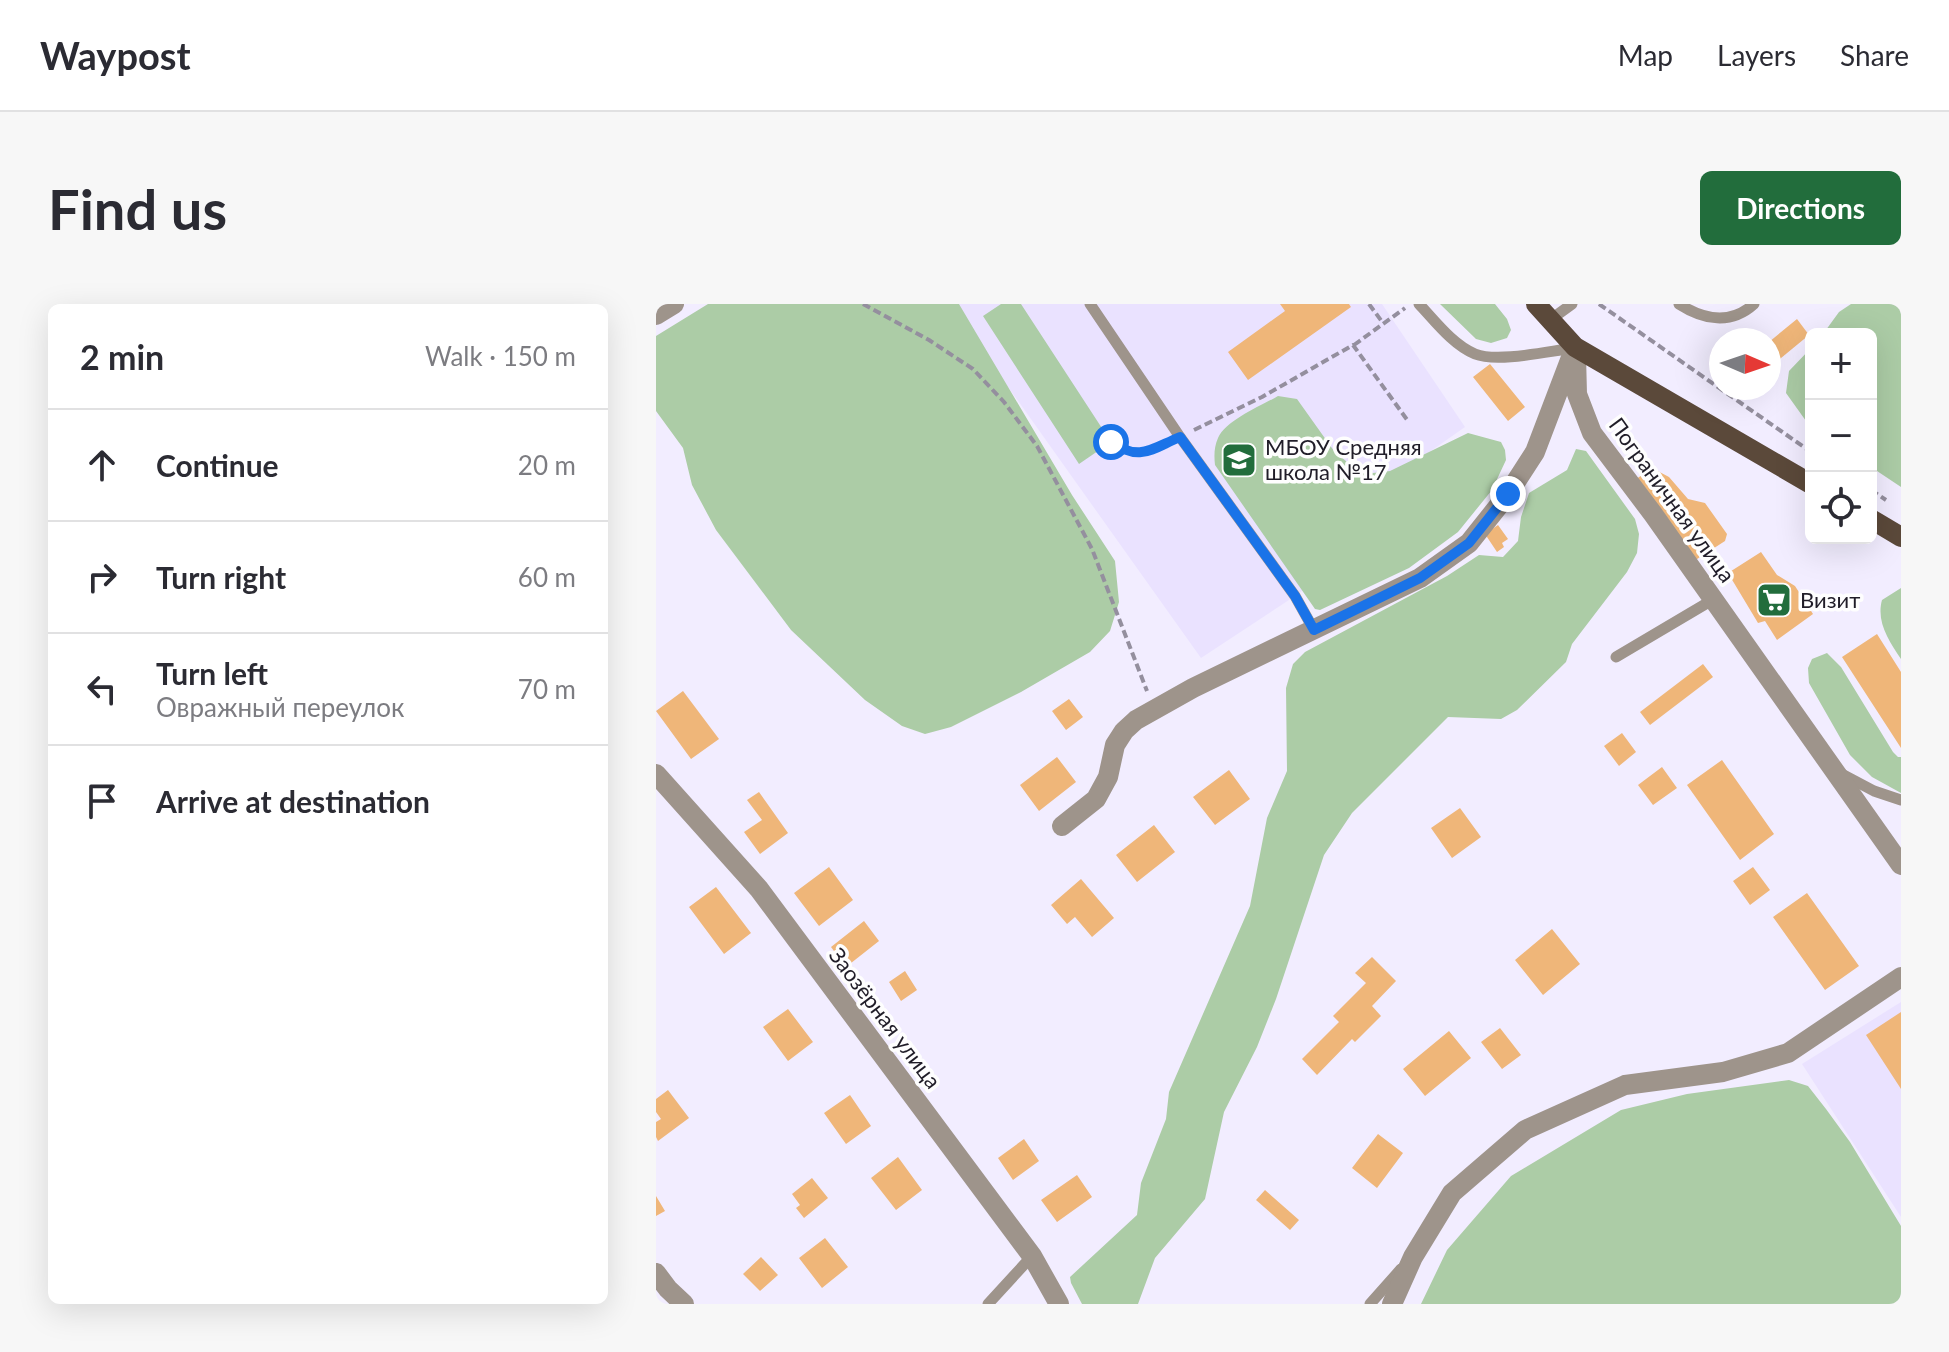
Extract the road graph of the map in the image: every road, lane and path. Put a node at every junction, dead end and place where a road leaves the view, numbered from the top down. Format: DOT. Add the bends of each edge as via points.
graph roads {
  1 [pos="674,304"];
  2 [pos="863,304"];
  3 [pos="1090,304"];
  4 [pos="1369,304"];
  5 [pos="1410,304"];
  6 [pos="1419,304"];
  7 [pos="1536,304"];
  8 [pos="1572,304"];
  9 [pos="1599,304"];
  10 [pos="1679,304"];
  11 [pos="1754,304"];
  12 [pos="656,315"];
  13 [pos="1550,320"];
  14 [pos="1383,323"];
  15 [pos="1353,345"];
  16 [pos="1575,347"];
  17 [pos="1408,421"];
  18 [pos="1180,437"];
  19 [pos="1111,442"];
  20 [pos="1805,448"];
  21 [pos="1805,481"];
  22 [pos="1877,523"];
  23 [pos="1901,537"];
  24 [pos="1714,599"];
  25 [pos="1314,630"];
  26 [pos="1616,657"];
  27 [pos="1154,709"];
  28 [pos="1832,769"];
  29 [pos="660,788"];
  30 [pos="1901,800"];
  31 [pos="1062,826"];
  32 [pos="1901,865"];
  33 [pos="1901,977"];
  34 [pos="1032,1256"];
  35 [pos="1413,1257"];
  36 [pos="656,1273"];
  37 [pos="684,1304"];
  38 [pos="988,1304"];
  39 [pos="1059,1304"];
  40 [pos="1370,1304"];
  41 [pos="1392,1304"];
  1 -- 12 [label="street"];
  2 -- 27 [label="path" via="973,369 1037,446 1092,549"];
  3 -- 18 [label="lane"];
  4 -- 14 [label="path"];
  5 -- 14 [label="path"];
  6 -- 16 [label="lane" via="1461,345 1491,359"];
  7 -- 13 [label="main road"];
  8 -- 13 [label="lane"];
  9 -- 20 [label="path"];
  10 -- 11 [label="lane" via="1712,319 1730,319"];
  13 -- 16 [label="main road"];
  14 -- 15 [label="path"];
  15 -- 17 [label="path"];
  15 -- 18 [label="path"];
  16 -- 21 [label="main road"];
  16 -- 24 [label="street, Пограничная улица" via="1577,394 1592,433"];
  16 -- 25 [label="street" via="1535,452 1469,543 1420,578"];
  18 -- 19 [label="path" via="1136,454"];
  18 -- 25 [label="lane"];
  22 -- 23 [label="main road"];
  24 -- 26 [label="lane"];
  24 -- 28 [label="street, Пограничная улица"];
  25 -- 27 [label="street"];
  27 -- 31 [label="street" via="1124,731 1096,799"];
  28 -- 30 [label="lane"];
  28 -- 32 [label="street, Пограничная улица"];
  29 -- 34 [label="street, Заозёрная улица" via="759,889"];
  33 -- 35 [label="street" via="1788,1053 1723,1072 1625,1085 1525,1130 1452,1193"];
  34 -- 38 [label="lane"];
  34 -- 39 [label="street, Заозёрная улица"];
  35 -- 40 [label="lane"];
  35 -- 41 [label="street"];
  36 -- 37 [label="street"];
}
